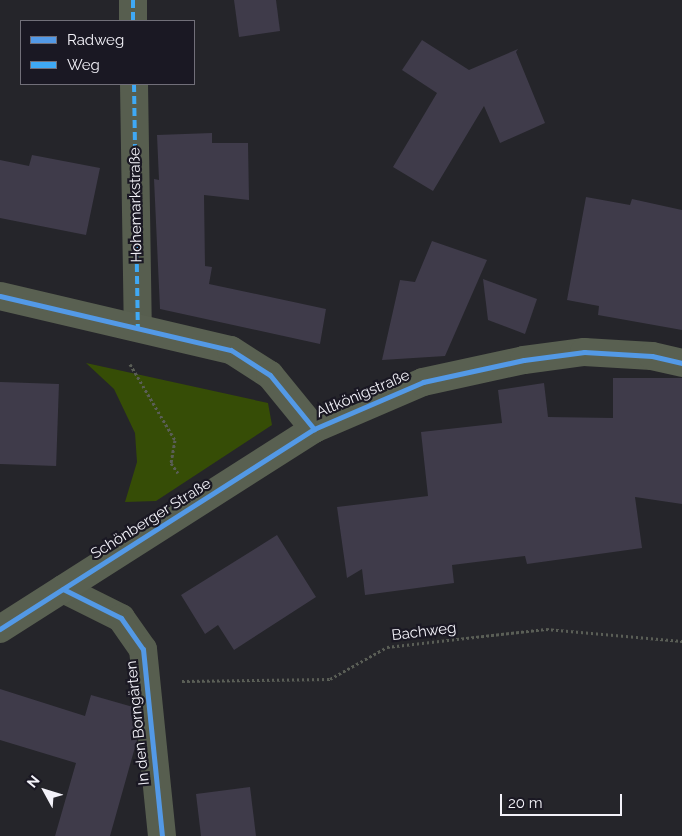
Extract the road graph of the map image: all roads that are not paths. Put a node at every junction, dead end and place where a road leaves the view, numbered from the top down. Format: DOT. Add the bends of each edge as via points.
graph roads {
  1 [pos="133,0"];
  2 [pos="133,20"];
  3 [pos="134,85"];
  4 [pos="0,296"];
  5 [pos="138,327"];
  6 [pos="682,363"];
  7 [pos="314,429"];
  8 [pos="63,589"];
  9 [pos="0,629"];
  10 [pos="162,836"];
  1 -- 2 [label="street"];
  3 -- 5 [label="street, Hohemarkstraße"];
  4 -- 5 [label="street, Altkönigstraße"];
  5 -- 7 [label="street, Altkönigstraße" via="231,350 270,375"];
  6 -- 7 [label="street, Altkönigstraße" via="652,356 584,352 524,360 423,382"];
  7 -- 8 [label="street, Schönberger Straße"];
  8 -- 9 [label="street, Schönberger Straße"];
  8 -- 10 [label="street, In den Borngärten" via="121,618 143,649"];
}
